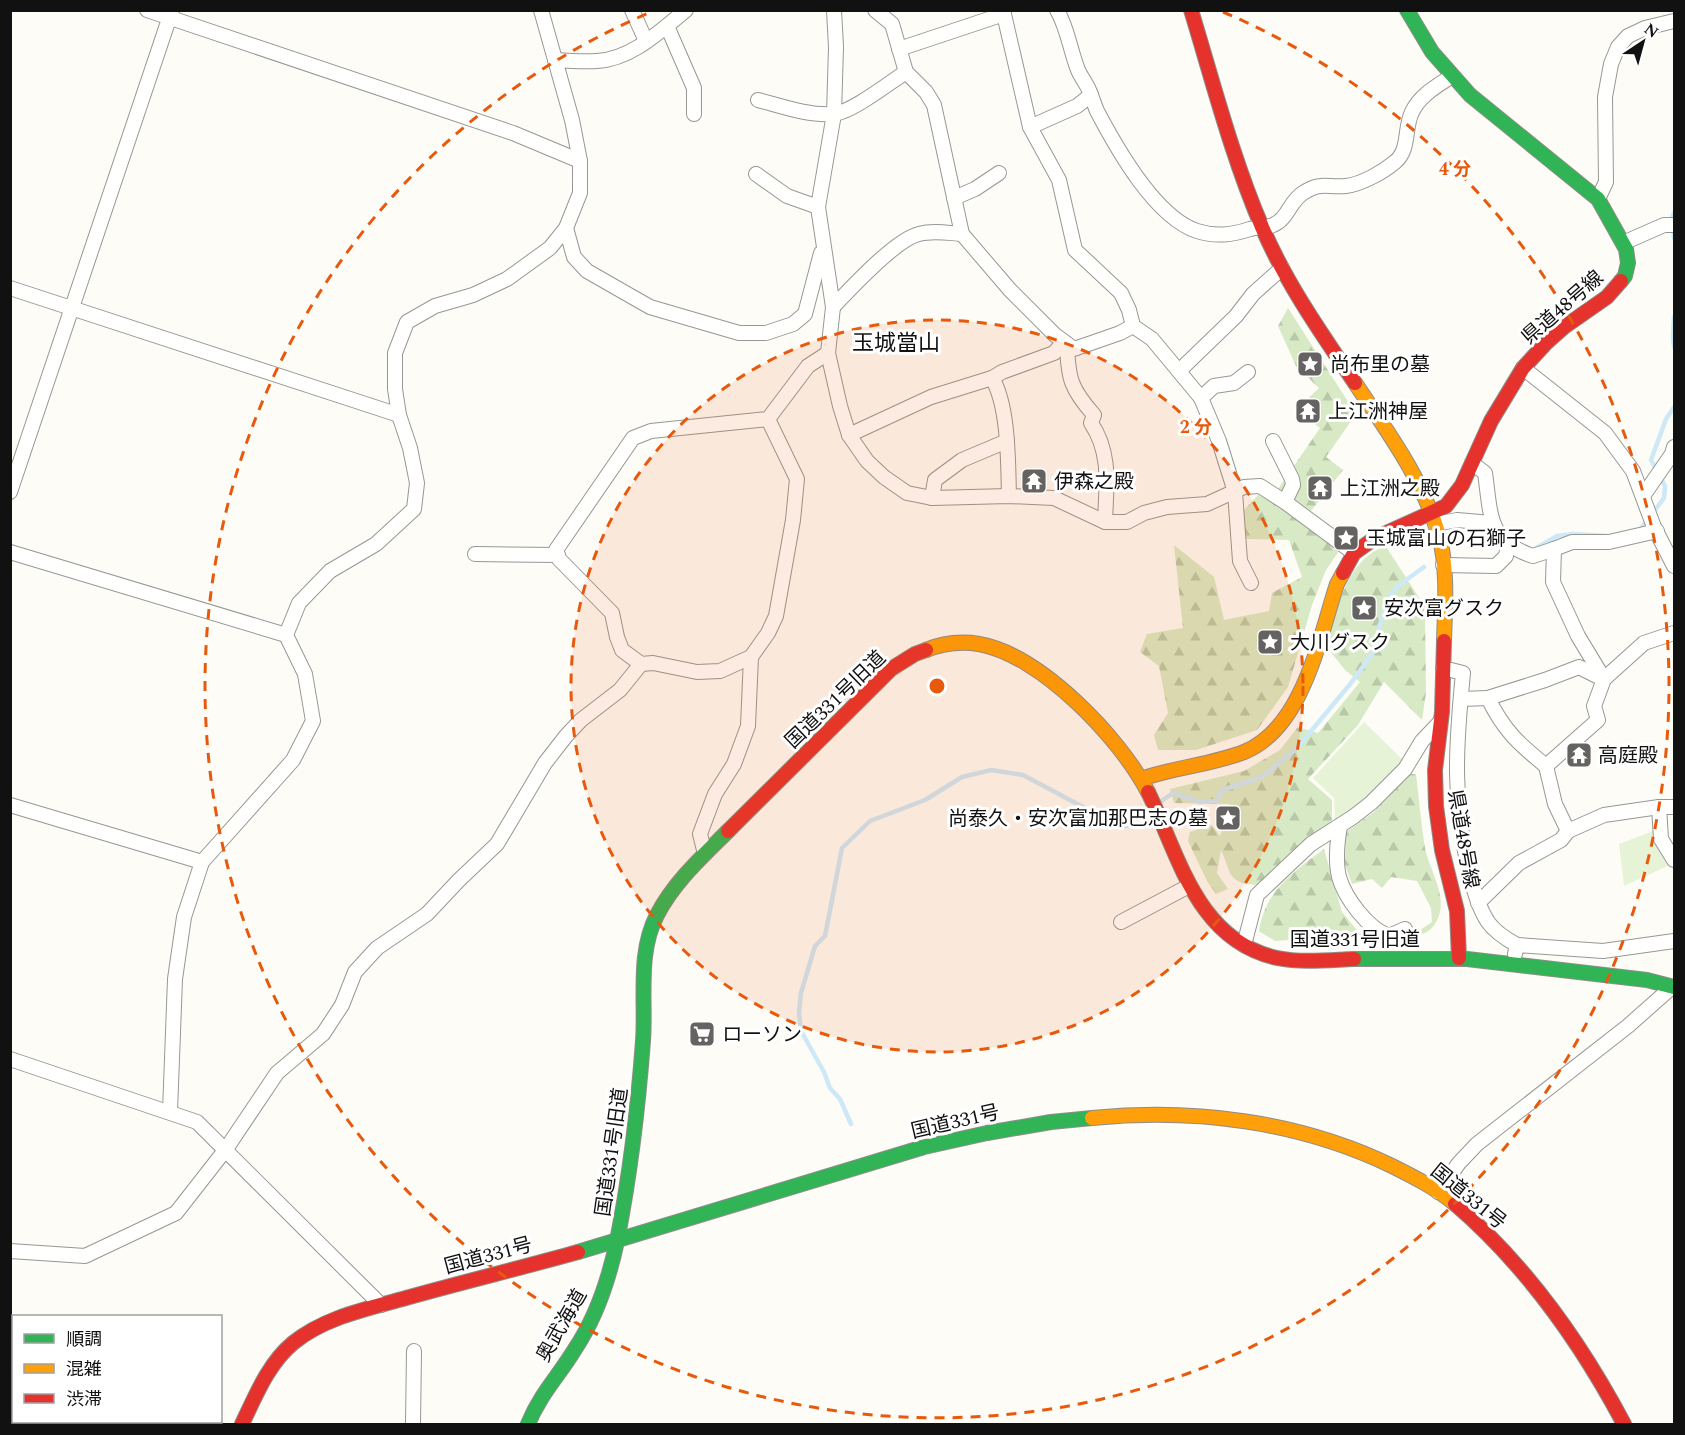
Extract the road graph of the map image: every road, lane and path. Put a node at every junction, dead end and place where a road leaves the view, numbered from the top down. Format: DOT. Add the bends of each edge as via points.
graph roads {
  1 [pos="147,10"];
  2 [pos="541,10"];
  3 [pos="632,10"];
  4 [pos="834,10"];
  5 [pos="875,10"];
  6 [pos="1057,10"];
  7 [pos="1191,10"];
  8 [pos="1407,10"];
  9 [pos="683,11"];
  10 [pos="1004,12"];
  11 [pos="170,14"];
  12 [pos="1674,21"];
  13 [pos="667,26"];
  14 [pos="646,41"];
  15 [pos="899,49"];
  16 [pos="555,60"];
  17 [pos="906,72"];
  18 [pos="1452,76"];
  19 [pos="1091,95"];
  20 [pos="758,100"];
  21 [pos="694,114"];
  22 [pos="834,114"];
  23 [pos="1030,127"];
  24 [pos="580,161"];
  25 [pos="999,173"];
  26 [pos="756,174"];
  27 [pos="954,198"];
  28 [pos="1598,199"];
  29 [pos="818,207"];
  30 [pos="1669,225"];
  31 [pos="1262,227"];
  32 [pos="566,228"];
  33 [pos="962,234"];
  34 [pos="1623,243"];
  35 [pos="823,245"];
  36 [pos="1282,268"];
  37 [pos="10,288"];
  38 [pos="833,307"];
  39 [pos="71,309"];
  40 [pos="1133,326"];
  41 [pos="1066,343"];
  42 [pos="828,353"];
  43 [pos="1522,368"];
  44 [pos="1179,371"];
  45 [pos="1248,372"];
  46 [pos="992,378"];
  47 [pos="1201,398"];
  48 [pos="399,416"];
  49 [pos="768,420"];
  50 [pos="849,435"];
  51 [pos="1007,441"];
  52 [pos="1273,441"];
  53 [pos="1674,447"];
  54 [pos="1472,463"];
  55 [pos="10,492"];
  56 [pos="1235,492"];
  57 [pos="1009,496"];
  58 [pos="932,498"];
  59 [pos="1645,501"];
  60 [pos="1285,502"];
  61 [pos="1433,519"];
  62 [pos="1105,522"];
  63 [pos="1492,524"];
  64 [pos="1656,529"];
  65 [pos="1504,541"];
  66 [pos="1554,549"];
  67 [pos="10,552"];
  68 [pos="1354,553"];
  69 [pos="475,554"];
  70 [pos="558,555"];
  71 [pos="1443,565"];
  72 [pos="1674,566"];
  73 [pos="1251,583"];
  74 [pos="1674,633"];
  75 [pos="286,635"];
  76 [pos="751,657"];
  77 [pos="641,664"];
  78 [pos="1443,668"];
  79 [pos="1604,679"];
  80 [pos="1488,698"];
  81 [pos="1461,699"];
  82 [pos="1440,722"];
  83 [pos="1546,766"];
  84 [pos="1141,779"];
  85 [pos="10,805"];
  86 [pos="1659,807"];
  87 [pos="1674,807"];
  88 [pos="1340,826"];
  89 [pos="1568,831"];
  90 [pos="705,854"];
  91 [pos="1674,860"];
  92 [pos="202,862"];
  93 [pos="1189,886"];
  94 [pos="1478,903"];
  95 [pos="1121,922"];
  96 [pos="1405,929"];
  97 [pos="1674,941"];
  98 [pos="1244,945"];
  99 [pos="1516,945"];
  100 [pos="1459,958"];
  101 [pos="1512,964"];
  102 [pos="1673,987"];
  103 [pos="10,1059"];
  104 [pos="170,1112"];
  105 [pos="226,1149"];
  106 [pos="1438,1192"];
  107 [pos="617,1241"];
  108 [pos="10,1251"];
  109 [pos="381,1305"];
  110 [pos="414,1351"];
  111 [pos="242,1425"];
  112 [pos="413,1425"];
  113 [pos="528,1425"];
  114 [pos="1624,1425"];
  1 -- 11 [label="street"];
  2 -- 16 [label="street"];
  3 -- 14 [label="street"];
  4 -- 22 [label="street"];
  5 -- 15 [label="street" via="892,24"];
  6 -- 19 [label="street"];
  7 -- 31 [label="main road, 県道48号線" via="1229,136"];
  8 -- 18 [label="main road, 県道48号線" via="1431,52"];
  9 -- 13 [label="street"];
  10 -- 15 [label="street"];
  10 -- 23 [label="street"];
  11 -- 24 [label="street" via="513,133"];
  11 -- 39 [label="street"];
  12 -- 28 [label="street" via="1645,28 1628,36 1618,47 1605,97 1606,182"];
  13 -- 14 [label="street"];
  13 -- 21 [label="street" via="694,87"];
  14 -- 16 [label="street" via="622,56 599,61"];
  15 -- 17 [label="street"];
  16 -- 24 [label="street"];
  17 -- 22 [label="street"];
  17 -- 27 [label="street" via="934,105"];
  18 -- 28 [label="main road, 県道48号線"];
  18 -- 31 [label="street" via="1423,96 1412,110 1405,146 1397,160 1349,186 1320,184 1292,202 1285,217"];
  19 -- 23 [label="street" via="1077,106"];
  19 -- 31 [label="street" via="1134,174 1173,217 1195,231 1216,236"];
  20 -- 22 [label="street"];
  22 -- 29 [label="street"];
  23 -- 40 [label="street" via="1059,180 1075,250 1121,293"];
  24 -- 32 [label="street" via="580,194"];
  25 -- 27 [label="street"];
  26 -- 29 [label="street" via="787,196"];
  27 -- 33 [label="street"];
  28 -- 34 [label="main road, 県道48号線"];
  29 -- 35 [label="street"];
  30 -- 34 [label="street"];
  31 -- 36 [label="main road, 県道48号線"];
  32 -- 35 [label="street" via="574,257 587,271 650,307 739,333 766,333 793,324 805,314"];
  32 -- 48 [label="street" via="550,248 507,279 473,295 435,306 407,322 395,353"];
  33 -- 38 [label="street" via="916,234 886,255"];
  33 -- 41 [label="street" via="1010,290"];
  34 -- 43 [label="main road, 県道48号線" via="1628,263 1625,276 1607,297 1564,327"];
  35 -- 38 [label="street"];
  36 -- 44 [label="street"];
  36 -- 61 [label="main road, 県道48号線" via="1402,454"];
  37 -- 39 [label="street"];
  38 -- 42 [label="street"];
  39 -- 48 [label="street"];
  39 -- 55 [label="street"];
  40 -- 41 [label="street" via="1074,349"];
  40 -- 44 [label="street" via="1152,339"];
  41 -- 46 [label="street" via="1054,353"];
  41 -- 62 [label="street" via="1068,371 1078,397 1094,415 1091,423 1103,444 1107,470"];
  42 -- 49 [label="street" via="807,366"];
  42 -- 50 [label="street"];
  43 -- 54 [label="main road, 県道48号線"];
  43 -- 59 [label="street" via="1605,433 1634,471"];
  44 -- 47 [label="street"];
  45 -- 47 [label="street" via="1234,383 1214,386"];
  46 -- 50 [label="street" via="931,398"];
  46 -- 51 [label="street" via="998,388"];
  47 -- 56 [label="street"];
  48 -- 75 [label="street" via="417,483 414,509 376,544 330,571 299,603"];
  49 -- 70 [label="street" via="651,431 633,438 556,550"];
  49 -- 76 [label="street" via="797,479 776,616"];
  50 -- 58 [label="street" via="884,477 906,493"];
  51 -- 57 [label="street"];
  51 -- 58 [label="street" via="962,460 935,480"];
  52 -- 60 [label="street" via="1292,479"];
  53 -- 59 [label="street"];
  54 -- 61 [label="main road, 県道48号線" via="1455,496"];
  54 -- 63 [label="street" via="1485,473"];
  56 -- 60 [label="street" via="1260,486"];
  56 -- 62 [label="street" via="1207,504 1167,507 1127,522"];
  56 -- 73 [label="street" via="1240,561"];
  57 -- 58 [label="street"];
  57 -- 62 [label="street" via="1054,498"];
  59 -- 64 [label="street"];
  60 -- 68 [label="street"];
  61 -- 63 [label="street"];
  61 -- 68 [label="main road" via="1375,538"];
  61 -- 71 [label="main road, 県道48号線"];
  63 -- 65 [label="street"];
  64 -- 66 [label="street" via="1609,542 1572,542"];
  64 -- 72 [label="street"];
  65 -- 66 [label="street" via="1533,556"];
  65 -- 71 [label="street" via="1506,556 1496,566"];
  66 -- 79 [label="street" via="1553,582 1578,636"];
  67 -- 75 [label="street"];
  68 -- 84 [label="main road" via="1337,584 1304,686 1282,724 1259,745 1243,752"];
  69 -- 70 [label="street"];
  70 -- 77 [label="street" via="612,613 622,650"];
  71 -- 78 [label="main road, 県道48号線"];
  74 -- 79 [label="street" via="1644,643"];
  75 -- 92 [label="street" via="305,674 313,721 292,760"];
  76 -- 77 [label="street" via="720,671 697,672"];
  76 -- 90 [label="street" via="748,726 734,765 715,794 700,834"];
  77 -- 105 [label="street" via="620,690 566,735 497,844 427,914 376,948 355,972 342,1005 323,1034 277,1072"];
  78 -- 81 [label="street" via="1463,673"];
  78 -- 82 [label="main road, 県道48号線"];
  79 -- 80 [label="street" via="1579,666"];
  79 -- 83 [label="street" via="1594,706 1598,720"];
  80 -- 81 [label="street"];
  80 -- 83 [label="street" via="1499,721"];
  81 -- 94 [label="street" via="1457,797 1462,841"];
  82 -- 88 [label="street" via="1422,741 1406,769"];
  82 -- 100 [label="main road, 県道48号線" via="1436,806 1457,911"];
  83 -- 89 [label="street"];
  84 -- 90 [label="main road, 国道331号旧道" via="1113,739 1031,666 990,646 944,644 920,650 891,669"];
  84 -- 93 [label="main road, 国道331号旧道"];
  85 -- 92 [label="street"];
  86 -- 87 [label="street"];
  86 -- 89 [label="street" via="1604,814"];
  86 -- 91 [label="street" via="1661,839"];
  88 -- 96 [label="street" via="1336,851 1339,878 1358,913 1389,936"];
  88 -- 98 [label="street" via="1311,844 1257,894"];
  89 -- 94 [label="street" via="1561,840 1519,863"];
  90 -- 107 [label="main road, 国道331号旧道" via="667,897 656,916 645,952 635,1134"];
  92 -- 104 [label="street" via="184,918 175,979"];
  93 -- 95 [label="street"];
  93 -- 98 [label="main road, 国道331号旧道" via="1217,926"];
  94 -- 99 [label="street" via="1488,923"];
  97 -- 99 [label="street" via="1604,951"];
  98 -- 100 [label="main road, 国道331号旧道" via="1276,959 1303,962"];
  99 -- 101 [label="street"];
  100 -- 101 [label="main road, 国道331号旧道"];
  101 -- 102 [label="main road, 国道331号旧道" via="1647,980"];
  102 -- 106 [label="street" via="1477,1144"];
  103 -- 104 [label="street"];
  104 -- 105 [label="street" via="197,1122"];
  105 -- 108 [label="street" via="176,1213 85,1256"];
  105 -- 109 [label="street"];
  106 -- 107 [label="main road, 国道331号" via="1354,1148 1257,1121 1209,1115 1100,1116 1052,1121 922,1148"];
  106 -- 114 [label="main road, 国道331号" via="1484,1230 1526,1273 1574,1339"];
  107 -- 109 [label="main road, 国道331号"];
  107 -- 113 [label="main road, 奥武海道" via="613,1266 592,1318 536,1403"];
  109 -- 111 [label="main road, 国道331号" via="326,1322 290,1346 273,1363"];
  110 -- 112 [label="street"];
}
